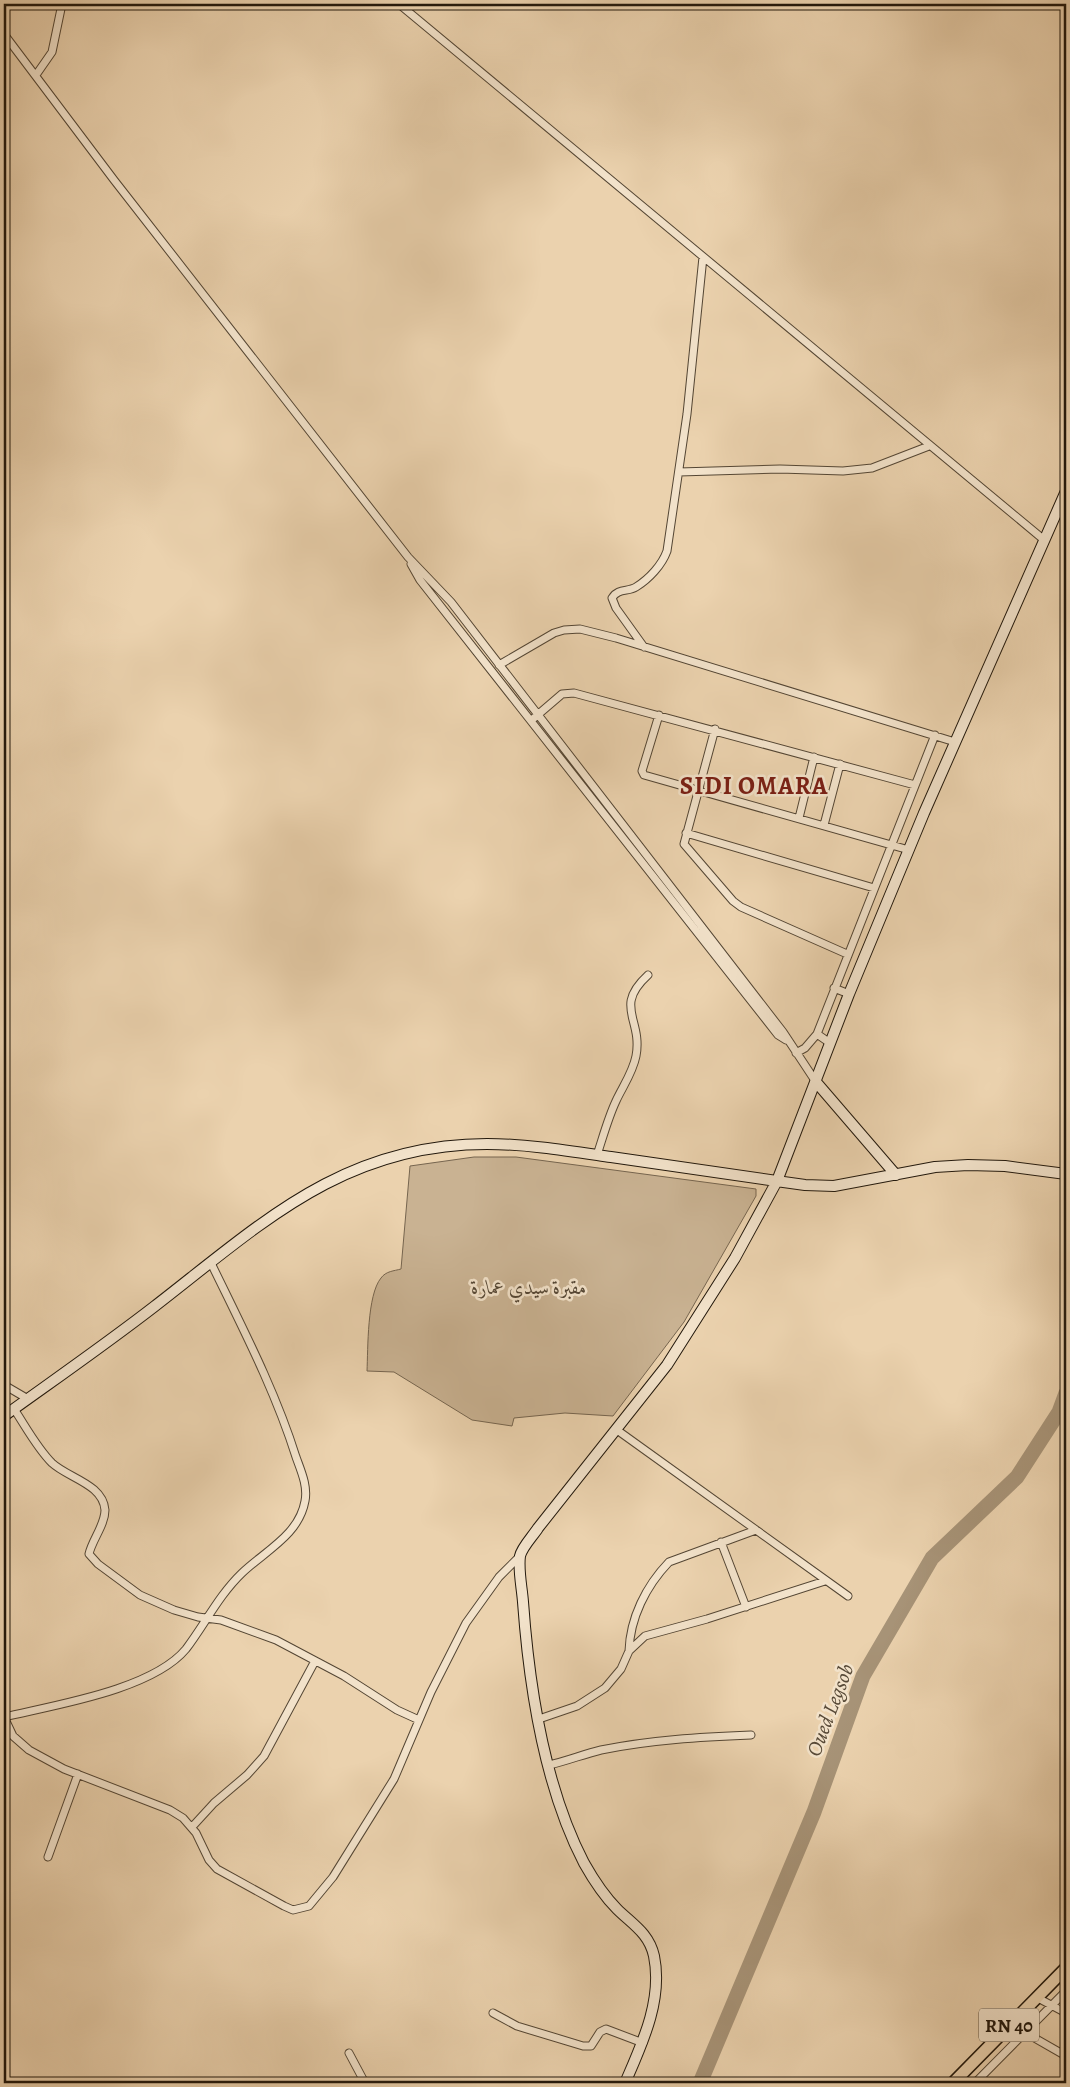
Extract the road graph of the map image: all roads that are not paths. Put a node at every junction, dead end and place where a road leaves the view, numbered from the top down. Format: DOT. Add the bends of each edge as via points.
graph roads {
  1 [pos="62,4"];
  2 [pos="399,4"];
  3 [pos="4,34"];
  4 [pos="36,75"];
  5 [pos="703,257"];
  6 [pos="929,446"];
  7 [pos="679,472"];
  8 [pos="1066,490"];
  9 [pos="1043,539"];
  10 [pos="408,557"];
  11 [pos="644,647"];
  12 [pos="499,665"];
  13 [pos="659,715"];
  14 [pos="534,717"];
  15 [pos="715,729"];
  16 [pos="935,735"];
  17 [pos="955,742"];
  18 [pos="814,757"];
  19 [pos="840,764"];
  20 [pos="915,785"];
  21 [pos="699,790"];
  22 [pos="799,818"];
  23 [pos="824,825"];
  24 [pos="686,833"];
  25 [pos="891,844"];
  26 [pos="908,850"];
  27 [pos="874,888"];
  28 [pos="847,954"];
  29 [pos="648,975"];
  30 [pos="834,988"];
  31 [pos="849,994"];
  32 [pos="817,1034"];
  33 [pos="830,1043"];
  34 [pos="796,1053"];
  35 [pos="816,1082"];
  36 [pos="597,1155"];
  37 [pos="1066,1174"];
  38 [pos="896,1175"];
  39 [pos="777,1181"];
  40 [pos="211,1263"];
  41 [pos="4,1385"];
  42 [pos="28,1399"];
  43 [pos="14,1409"];
  44 [pos="4,1416"];
  45 [pos="617,1430"];
  46 [pos="756,1530"];
  47 [pos="721,1542"];
  48 [pos="520,1556"];
  49 [pos="825,1581"];
  50 [pos="848,1596"];
  51 [pos="746,1607"];
  52 [pos="207,1618"];
  53 [pos="628,1651"];
  54 [pos="315,1661"];
  55 [pos="4,1717"];
  56 [pos="539,1719"];
  57 [pos="419,1720"];
  58 [pos="751,1735"];
  59 [pos="549,1765"];
  60 [pos="78,1774"];
  61 [pos="192,1827"];
  62 [pos="48,1857"];
  63 [pos="1066,1968"];
  64 [pos="1066,1991"];
  65 [pos="1036,1997"];
  66 [pos="1053,2006"];
  67 [pos="493,2013"];
  68 [pos="1066,2013"];
  69 [pos="1010,2024"];
  70 [pos="1025,2034"];
  71 [pos="643,2043"];
  72 [pos="349,2053"];
  73 [pos="1066,2056"];
  74 [pos="958,2082"];
  75 [pos="365,2083"];
  76 [pos="625,2083"];
  77 [pos="975,2083"];
  1 -- 4 [label="street" via="52,52"];
  2 -- 5 [label="street"];
  3 -- 4 [label="street"];
  4 -- 10 [label="street"];
  5 -- 6 [label="street"];
  5 -- 7 [label="street"];
  6 -- 7 [label="street" via="872,468"];
  6 -- 9 [label="street"];
  7 -- 11 [label="street" via="668,551 662,563 638,586 616,592 612,598"];
  8 -- 9 [label="main road"];
  9 -- 17 [label="main road"];
  10 -- 12 [label="street" via="451,602"];
  10 -- 14 [label="street" via="420,580"];
  11 -- 12 [label="street" via="596,632 564,630"];
  11 -- 16 [label="street"];
  12 -- 14 [label="street"];
  13 -- 14 [label="street" via="567,693"];
  13 -- 15 [label="street"];
  13 -- 21 [label="street" via="642,774"];
  14 -- 34 [label="street"];
  15 -- 18 [label="street"];
  15 -- 21 [label="street"];
  16 -- 17 [label="street"];
  16 -- 20 [label="street"];
  17 -- 26 [label="main road"];
  18 -- 19 [label="street"];
  18 -- 22 [label="street"];
  19 -- 20 [label="street"];
  19 -- 23 [label="street"];
  20 -- 25 [label="street"];
  21 -- 22 [label="street"];
  21 -- 24 [label="street"];
  22 -- 23 [label="street"];
  23 -- 25 [label="street"];
  24 -- 27 [label="street"];
  24 -- 28 [label="street" via="684,844 733,901"];
  25 -- 26 [label="street"];
  25 -- 27 [label="street"];
  26 -- 31 [label="main road"];
  27 -- 28 [label="street"];
  28 -- 30 [label="street"];
  29 -- 36 [label="street" via="635,987 631,1001 638,1044 636,1058"];
  30 -- 31 [label="street"];
  30 -- 32 [label="street"];
  31 -- 33 [label="main road"];
  32 -- 33 [label="street"];
  32 -- 34 [label="street"];
  33 -- 35 [label="main road"];
  34 -- 35 [label="street"];
  35 -- 38 [label="main road"];
  35 -- 39 [label="main road"];
  36 -- 39 [label="main road"];
  36 -- 40 [label="main road" via="485,1144 412,1152 376,1161 303,1195"];
  37 -- 38 [label="main road" via="968,1165 935,1167"];
  38 -- 39 [label="main road" via="834,1186"];
  39 -- 45 [label="main road" via="706,1307"];
  40 -- 42 [label="main road"];
  40 -- 52 [label="street" via="288,1431 304,1482 306,1501 296,1526 235,1580"];
  41 -- 42 [label="street"];
  42 -- 43 [label="main road"];
  43 -- 44 [label="main road"];
  43 -- 52 [label="street" via="52,1463 90,1486 102,1499 105,1512 90,1549 91,1558 140,1595 174,1610"];
  45 -- 46 [label="street"];
  45 -- 48 [label="main road" via="538,1528"];
  46 -- 47 [label="street"];
  46 -- 49 [label="street"];
  47 -- 51 [label="street"];
  47 -- 53 [label="street" via="669,1562 659,1573 636,1613"];
  48 -- 56 [label="main road" via="528,1656"];
  48 -- 57 [label="street" via="500,1577 466,1624"];
  49 -- 50 [label="street"];
  49 -- 51 [label="street"];
  51 -- 53 [label="street" via="645,1636"];
  52 -- 54 [label="street" via="276,1640"];
  52 -- 55 [label="street" via="179,1655 142,1680"];
  53 -- 56 [label="street" via="621,1668 606,1688 577,1706"];
  54 -- 57 [label="street"];
  54 -- 61 [label="street" via="264,1756"];
  55 -- 60 [label="street" via="20,1743"];
  56 -- 59 [label="main road"];
  57 -- 61 [label="street" via="394,1780 333,1878 309,1906 293,1910 217,1869"];
  58 -- 59 [label="street" via="627,1746"];
  59 -- 71 [label="main road" via="568,1826 584,1862 606,1896 645,1935 652,1950 655,1986"];
  60 -- 61 [label="street" via="170,1810"];
  60 -- 62 [label="street"];
  63 -- 65 [label="main road, RN 40"];
  64 -- 66 [label="street"];
  65 -- 66 [label="street"];
  65 -- 69 [label="main road, RN 40"];
  66 -- 68 [label="street"];
  66 -- 70 [label="street"];
  67 -- 71 [label="street" via="517,2026 583,2046 591,2046 600,2032 606,2029"];
  69 -- 70 [label="street"];
  69 -- 74 [label="main road, RN 40"];
  70 -- 73 [label="street"];
  70 -- 77 [label="street"];
  71 -- 76 [label="main road"];
  72 -- 75 [label="street"];
}
